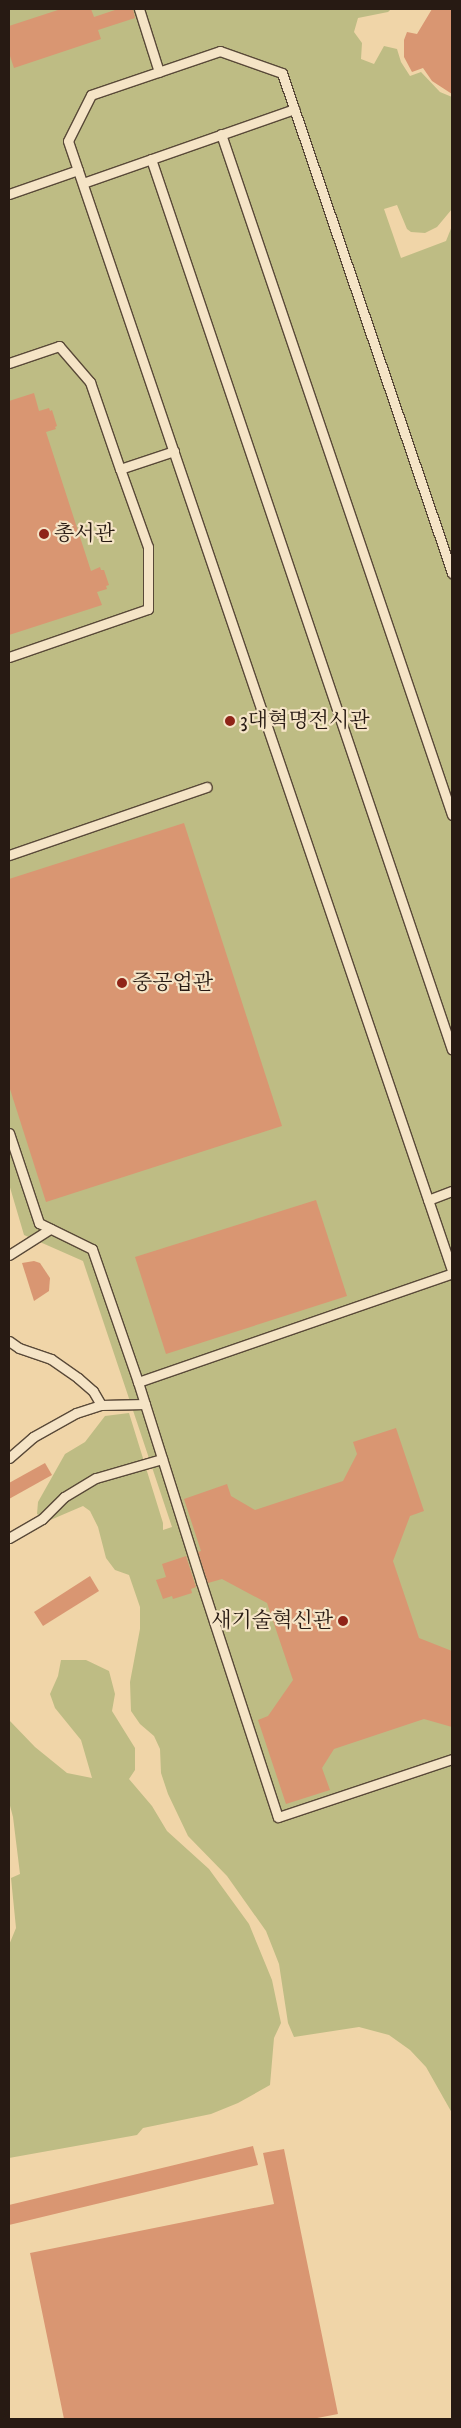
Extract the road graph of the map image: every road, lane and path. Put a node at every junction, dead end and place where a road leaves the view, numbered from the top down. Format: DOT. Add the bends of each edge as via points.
graph roads {
  1 [pos="139,9"];
  2 [pos="159,72"];
  3 [pos="294,109"];
  4 [pos="221,134"];
  5 [pos="150,159"];
  6 [pos="78,170"];
  7 [pos="83,183"];
  8 [pos="9,194"];
  9 [pos="9,363"];
  10 [pos="174,451"];
  11 [pos="120,469"];
  12 [pos="452,541"];
  13 [pos="442,544"];
  14 [pos="452,573"];
  15 [pos="9,657"];
  16 [pos="206,787"];
  17 [pos="452,816"];
  18 [pos="9,855"];
  19 [pos="452,1050"];
  20 [pos="9,1133"];
  21 [pos="452,1191"];
  22 [pos="428,1200"];
  23 [pos="50,1229"];
  24 [pos="9,1255"];
  25 [pos="452,1271"];
  26 [pos="9,1340"];
  27 [pos="138,1382"];
  28 [pos="145,1404"];
  29 [pos="101,1405"];
  30 [pos="9,1458"];
  31 [pos="162,1459"];
  32 [pos="9,1538"];
  33 [pos="452,1759"];
  1 -- 2 [label="lane"];
  2 -- 3 [label="lane" via="220,51 282,73"];
  2 -- 6 [label="lane" via="91,95 68,141"];
  3 -- 4 [label="lane"];
  3 -- 13 [label="lane"];
  4 -- 5 [label="lane"];
  4 -- 17 [label="lane"];
  5 -- 7 [label="lane"];
  5 -- 19 [label="lane"];
  6 -- 7 [label="lane"];
  6 -- 8 [label="lane"];
  7 -- 10 [label="lane"];
  9 -- 11 [label="lane" via="59,346 90,382"];
  10 -- 11 [label="lane"];
  10 -- 22 [label="lane"];
  11 -- 15 [label="lane" via="148,547 148,609"];
  12 -- 13 [label="lane"];
  13 -- 14 [label="lane"];
  16 -- 18 [label="lane"];
  20 -- 23 [label="lane" via="38,1223"];
  21 -- 22 [label="lane"];
  22 -- 25 [label="lane"];
  23 -- 24 [label="lane"];
  23 -- 27 [label="lane" via="92,1248"];
  25 -- 27 [label="lane"];
  26 -- 29 [label="lane" via="19,1348 51,1359 64,1368 93,1391"];
  27 -- 28 [label="lane"];
  28 -- 29 [label="lane"];
  28 -- 31 [label="lane"];
  29 -- 30 [label="lane" via="76,1413 34,1437"];
  31 -- 32 [label="lane" via="96,1478 64,1497 42,1519"];
  31 -- 33 [label="lane" via="278,1817"];
}
